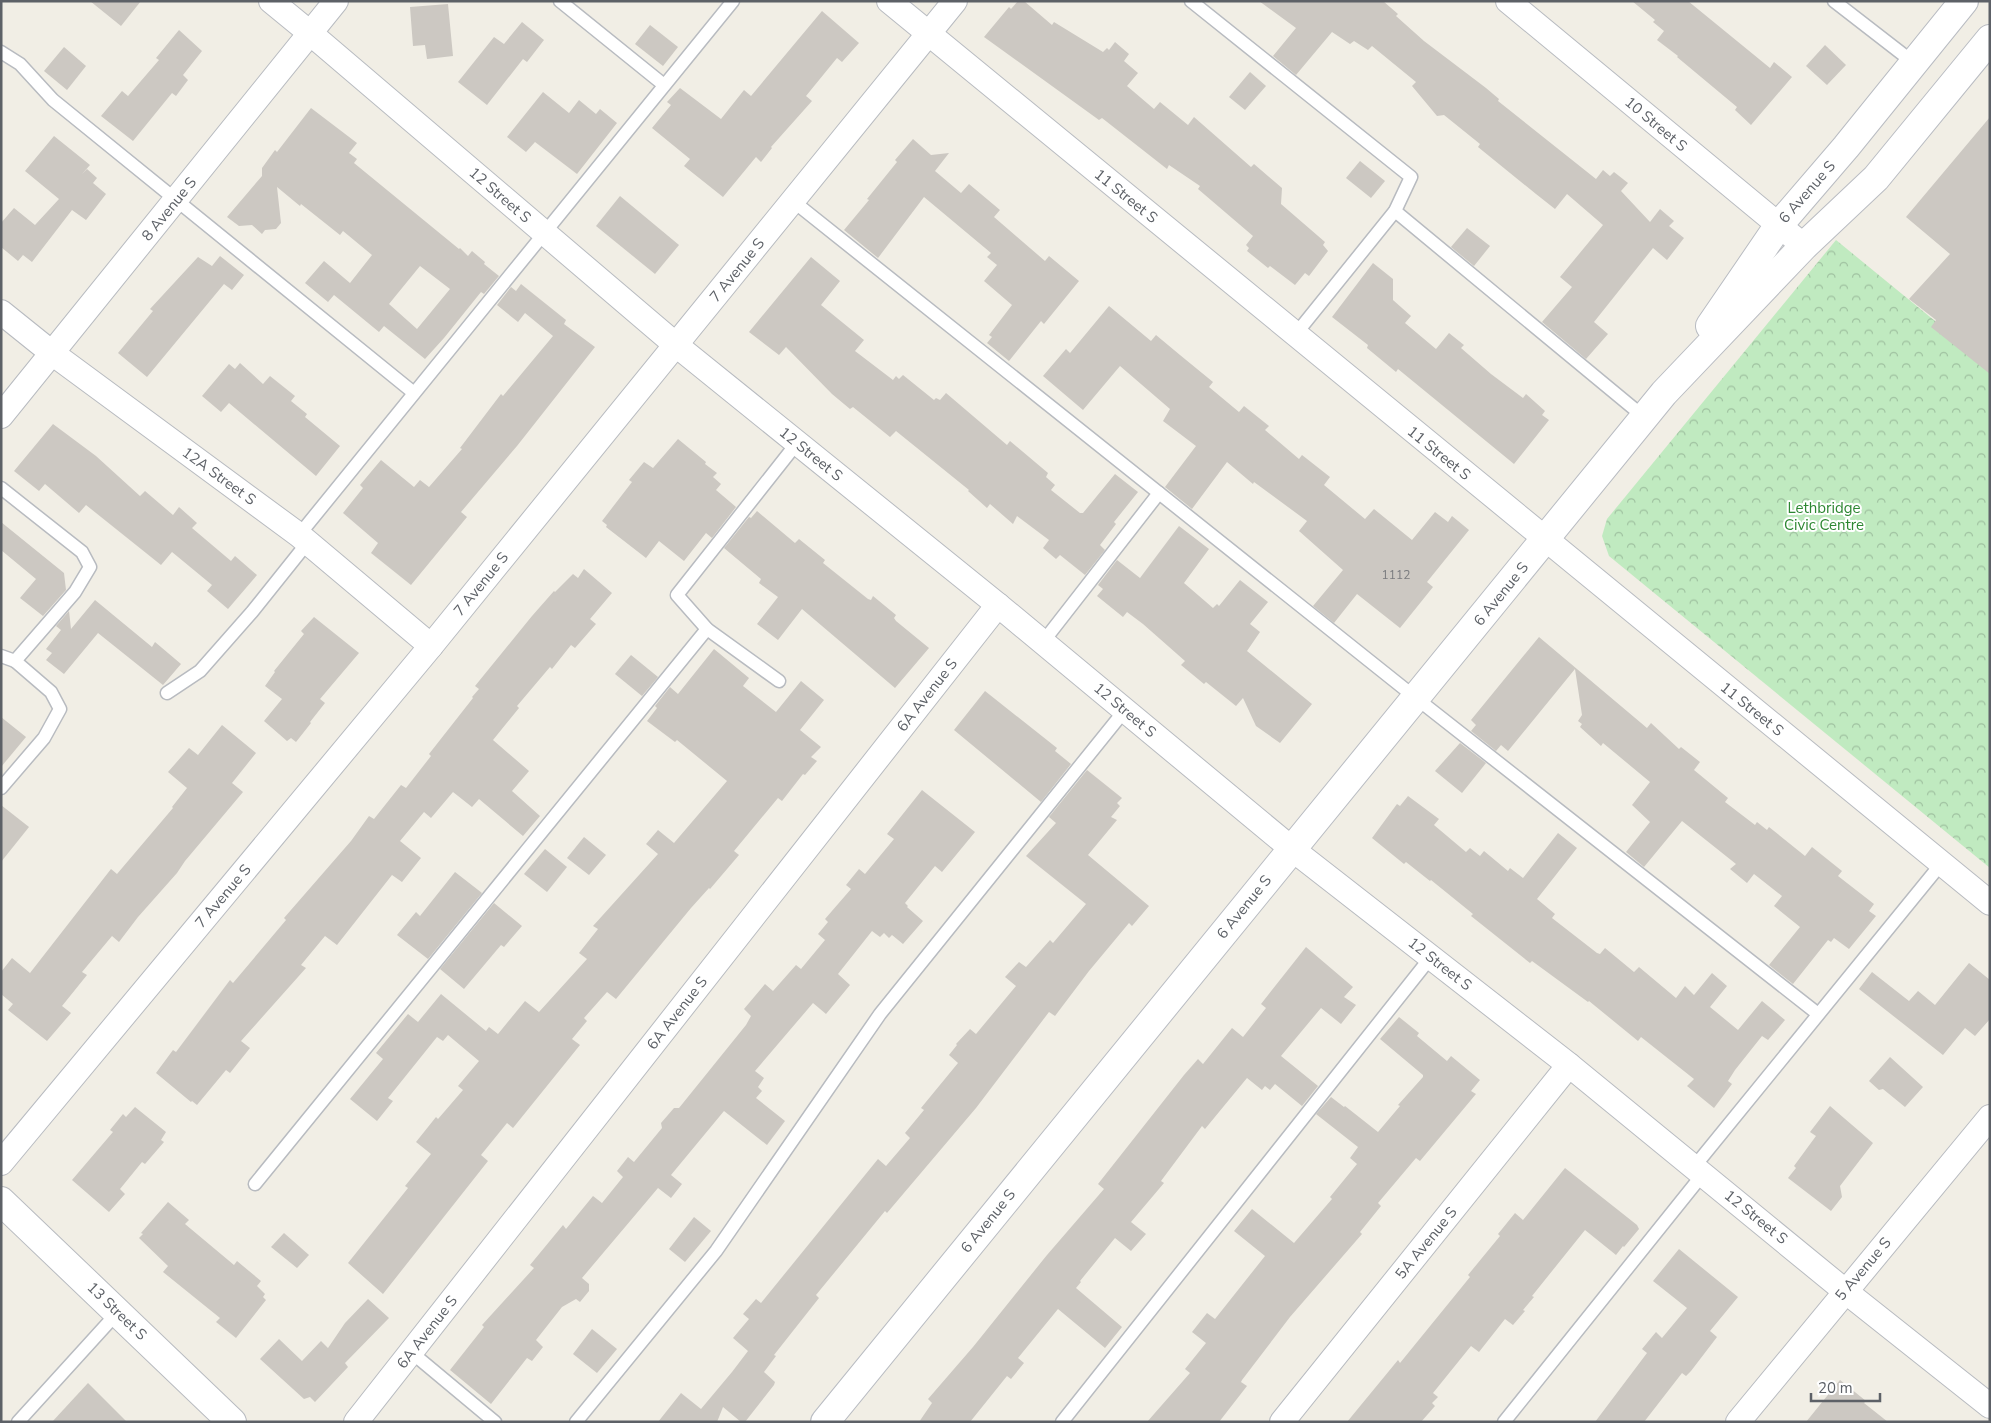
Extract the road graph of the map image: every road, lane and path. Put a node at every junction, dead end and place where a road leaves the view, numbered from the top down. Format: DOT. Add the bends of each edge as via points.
graph roads {
  1 [pos="271,1"];
  2 [pos="336,1"];
  3 [pos="560,1"];
  4 [pos="732,1"];
  5 [pos="889,1"];
  6 [pos="955,1"];
  7 [pos="1191,1"];
  8 [pos="1508,1"];
  9 [pos="1834,1"];
  10 [pos="1964,1"];
  11 [pos="310,33"];
  12 [pos="929,34"];
  13 [pos="1990,39"];
  14 [pos="1,52"];
  15 [pos="1914,63"];
  16 [pos="664,85"];
  17 [pos="175,201"];
  18 [pos="793,201"];
  19 [pos="1395,212"];
  20 [pos="1779,225"];
  21 [pos="545,233"];
  22 [pos="1804,246"];
  23 [pos="1,312"];
  24 [pos="1295,335"];
  25 [pos="676,345"];
  26 [pos="52,353"];
  27 [pos="414,393"];
  28 [pos="1664,393"];
  29 [pos="1,416"];
  30 [pos="1644,417"];
  31 [pos="797,442"];
  32 [pos="1,488"];
  33 [pos="1159,493"];
  34 [pos="303,538"];
  35 [pos="1545,540"];
  36 [pos="998,605"];
  37 [pos="707,629"];
  38 [pos="1043,642"];
  39 [pos="431,646"];
  40 [pos="1,656"];
  41 [pos="15,661"];
  42 [pos="779,680"];
  43 [pos="167,693"];
  44 [pos="1416,698"];
  45 [pos="1125,710"];
  46 [pos="1,788"];
  47 [pos="1292,848"];
  48 [pos="1941,864"];
  49 [pos="1990,903"];
  50 [pos="1432,957"];
  51 [pos="1818,1014"];
  52 [pos="1569,1065"];
  53 [pos="1990,1117"];
  54 [pos="1,1163"];
  55 [pos="1699,1170"];
  56 [pos="255,1184"];
  57 [pos="1,1201"];
  58 [pos="1846,1290"];
  59 [pos="118,1312"];
  60 [pos="412,1352"];
  61 [pos="1990,1406"];
  62 [pos="18,1422"];
  63 [pos="232,1422"];
  64 [pos="356,1422"];
  65 [pos="495,1422"];
  66 [pos="576,1422"];
  67 [pos="825,1422"];
  68 [pos="1062,1422"];
  69 [pos="1282,1422"];
  70 [pos="1504,1422"];
  71 [pos="1738,1422"];
  1 -- 11 [label="street, 12 Street S"];
  2 -- 11 [label="street, 8 Avenue S"];
  3 -- 16 [label="lane"];
  4 -- 16 [label="lane"];
  5 -- 12 [label="street, 11 Street S"];
  6 -- 12 [label="street, 7 Avenue S"];
  7 -- 19 [label="lane" via="1410,177"];
  8 -- 20 [label="street, 10 Street S"];
  9 -- 15 [label="lane"];
  10 -- 15 [label="main road, 6 Avenue S"];
  11 -- 17 [label="street, 8 Avenue S"];
  11 -- 21 [label="street, 12 Street S"];
  12 -- 18 [label="street, 7 Avenue S"];
  12 -- 24 [label="street, 11 Street S"];
  13 -- 22 [label="main road, 6 Avenue S" via="1876,178"];
  14 -- 17 [label="lane" via="20,64 53,100"];
  15 -- 20 [label="main road, 6 Avenue S"];
  16 -- 21 [label="lane"];
  17 -- 26 [label="street, 8 Avenue S"];
  17 -- 27 [label="lane"];
  18 -- 25 [label="street, 7 Avenue S"];
  18 -- 33 [label="lane"];
  19 -- 24 [label="lane"];
  19 -- 30 [label="lane"];
  20 -- 22 [label="street, 10 Street S"];
  20 -- 28 [label="main road, 6 Avenue S"];
  21 -- 25 [label="street, 12 Street S"];
  21 -- 27 [label="lane"];
  22 -- 28 [label="main road, 6 Avenue S"];
  23 -- 26 [label="street, 12A Street S"];
  24 -- 35 [label="street, 11 Street S"];
  25 -- 31 [label="street, 12 Street S"];
  25 -- 39 [label="street, 7 Avenue S"];
  26 -- 29 [label="street, 8 Avenue S"];
  26 -- 34 [label="street, 12A Street S"];
  27 -- 34 [label="lane"];
  28 -- 30 [label="main road, 6 Avenue S"];
  30 -- 35 [label="main road, 6 Avenue S"];
  31 -- 36 [label="street, 12 Street S"];
  31 -- 37 [label="lane" via="677,595"];
  32 -- 41 [label="lane" via="82,552 90,567 75,592"];
  33 -- 38 [label="lane"];
  33 -- 44 [label="lane"];
  34 -- 39 [label="street, 12A Street S"];
  34 -- 43 [label="lane" via="252,612 200,671"];
  35 -- 44 [label="main road, 6 Avenue S"];
  35 -- 48 [label="street, 11 Street S"];
  36 -- 38 [label="street, 12 Street S"];
  36 -- 60 [label="street, 6A Avenue S"];
  37 -- 42 [label="lane"];
  37 -- 56 [label="lane"];
  38 -- 45 [label="street, 12 Street S"];
  39 -- 54 [label="street, 7 Avenue S"];
  40 -- 41 [label="lane"];
  41 -- 46 [label="lane" via="51,692 60,709 44,738"];
  44 -- 47 [label="main road, 6 Avenue S"];
  44 -- 51 [label="lane"];
  45 -- 47 [label="street, 12 Street S"];
  45 -- 66 [label="lane" via="880,1014 716,1251"];
  47 -- 50 [label="street, 12 Street S"];
  47 -- 67 [label="main road, 6 Avenue S"];
  48 -- 49 [label="street, 11 Street S"];
  48 -- 51 [label="lane"];
  50 -- 52 [label="street, 12 Street S"];
  50 -- 68 [label="lane"];
  51 -- 55 [label="lane"];
  52 -- 55 [label="street, 12 Street S"];
  52 -- 69 [label="street, 5A Avenue S"];
  53 -- 58 [label="street, 5 Avenue S"];
  55 -- 58 [label="street, 12 Street S"];
  55 -- 70 [label="lane"];
  57 -- 59 [label="main road, 13 Street S"];
  58 -- 61 [label="street, 12 Street S"];
  58 -- 71 [label="street, 5 Avenue S"];
  59 -- 62 [label="lane"];
  59 -- 63 [label="main road, 13 Street S"];
  60 -- 64 [label="street, 6A Avenue S"];
  60 -- 65 [label="lane"];
}
